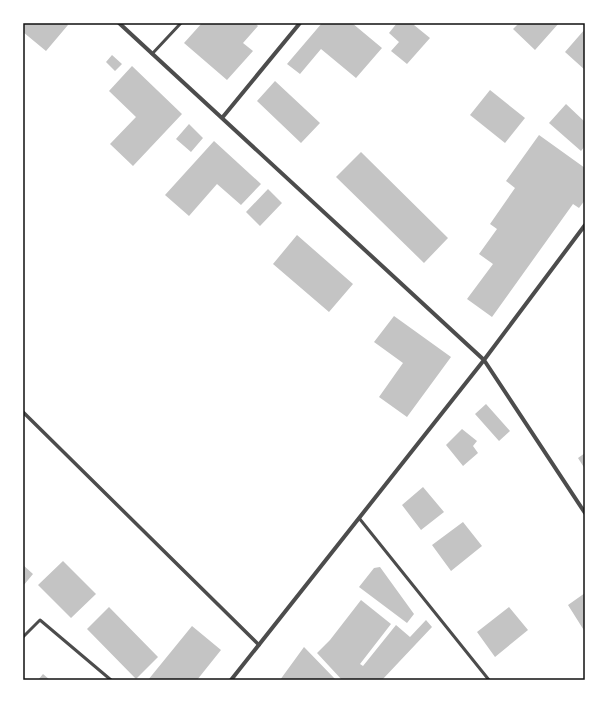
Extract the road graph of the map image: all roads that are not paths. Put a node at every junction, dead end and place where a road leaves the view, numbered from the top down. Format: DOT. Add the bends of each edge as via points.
graph roads {
  1 [pos="118,23"];
  2 [pos="181,23"];
  3 [pos="300,23"];
  4 [pos="152,54"];
  5 [pos="222,118"];
  6 [pos="585,225"];
  7 [pos="484,360"];
  8 [pos="23,412"];
  9 [pos="585,513"];
  10 [pos="359,518"];
  11 [pos="23,637"];
  12 [pos="259,645"];
  13 [pos="111,680"];
  14 [pos="231,680"];
  15 [pos="489,680"];
  1 -- 4 [label="street"];
  2 -- 4 [label="lane"];
  3 -- 5 [label="street"];
  4 -- 5 [label="street"];
  5 -- 7 [label="street"];
  6 -- 7 [label="street"];
  7 -- 9 [label="street"];
  7 -- 10 [label="street"];
  8 -- 12 [label="street"];
  10 -- 12 [label="street"];
  10 -- 15 [label="lane"];
  11 -- 13 [label="lane" via="40,620"];
  12 -- 14 [label="street"];
}
